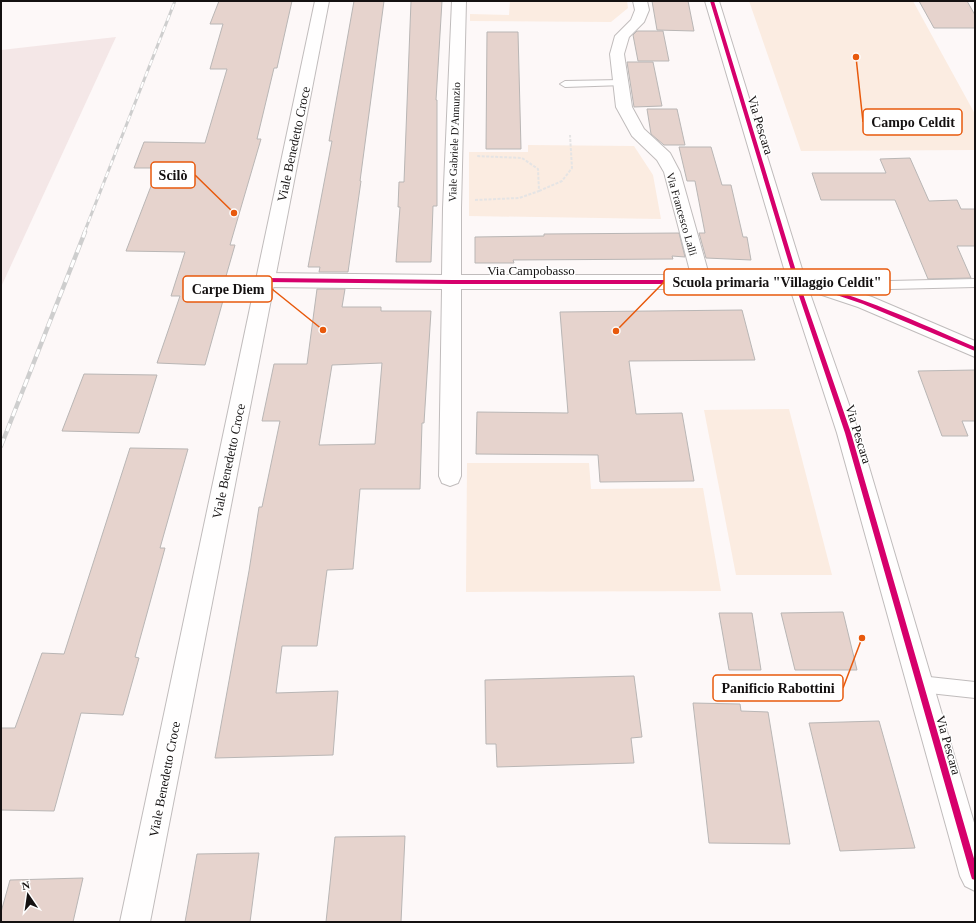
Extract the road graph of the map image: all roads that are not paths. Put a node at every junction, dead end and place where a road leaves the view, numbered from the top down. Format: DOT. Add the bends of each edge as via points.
graph roads {
  1 [pos="322,1"];
  2 [pos="459,1"];
  3 [pos="640,1"];
  4 [pos="712,1"];
  5 [pos="621,83"];
  6 [pos="565,84"];
  7 [pos="265,280"];
  8 [pos="452,282"];
  9 [pos="702,282"];
  10 [pos="798,282"];
  11 [pos="975,283"];
  12 [pos="835,293"];
  13 [pos="975,349"];
  14 [pos="450,476"];
  15 [pos="920,684"];
  16 [pos="975,690"];
  17 [pos="975,876"];
  18 [pos="135,922"];
  1 -- 7 [label="street, Viale Benedetto Croce"];
  2 -- 8 [label="street, Viale Gabriele D'Annunzio"];
  3 -- 5 [label="street, Via Francesco Lalli" via="642,10 637,22 622,36 617,54"];
  4 -- 10 [label="street, Via Pescara"];
  5 -- 6 [label="lane"];
  5 -- 9 [label="street, Via Francesco Lalli" via="627,114 638,132 664,157 672,172"];
  7 -- 8 [label="street, Via Campobasso"];
  7 -- 18 [label="street, Viale Benedetto Croce"];
  8 -- 9 [label="street, Via Campobasso"];
  8 -- 14 [label="street, Viale Gabriele D'Annunzio"];
  9 -- 10 [label="street, Via Campobasso"];
  10 -- 12 [label="street, Via Campobasso"];
  10 -- 15 [label="street, Via Pescara" via="848,433"];
  11 -- 12 [label="lane" via="847,286"];
  12 -- 13 [label="street, Via Campobasso" via="863,302"];
  15 -- 16 [label="lane"];
  15 -- 17 [label="street, Via Pescara"];
}
